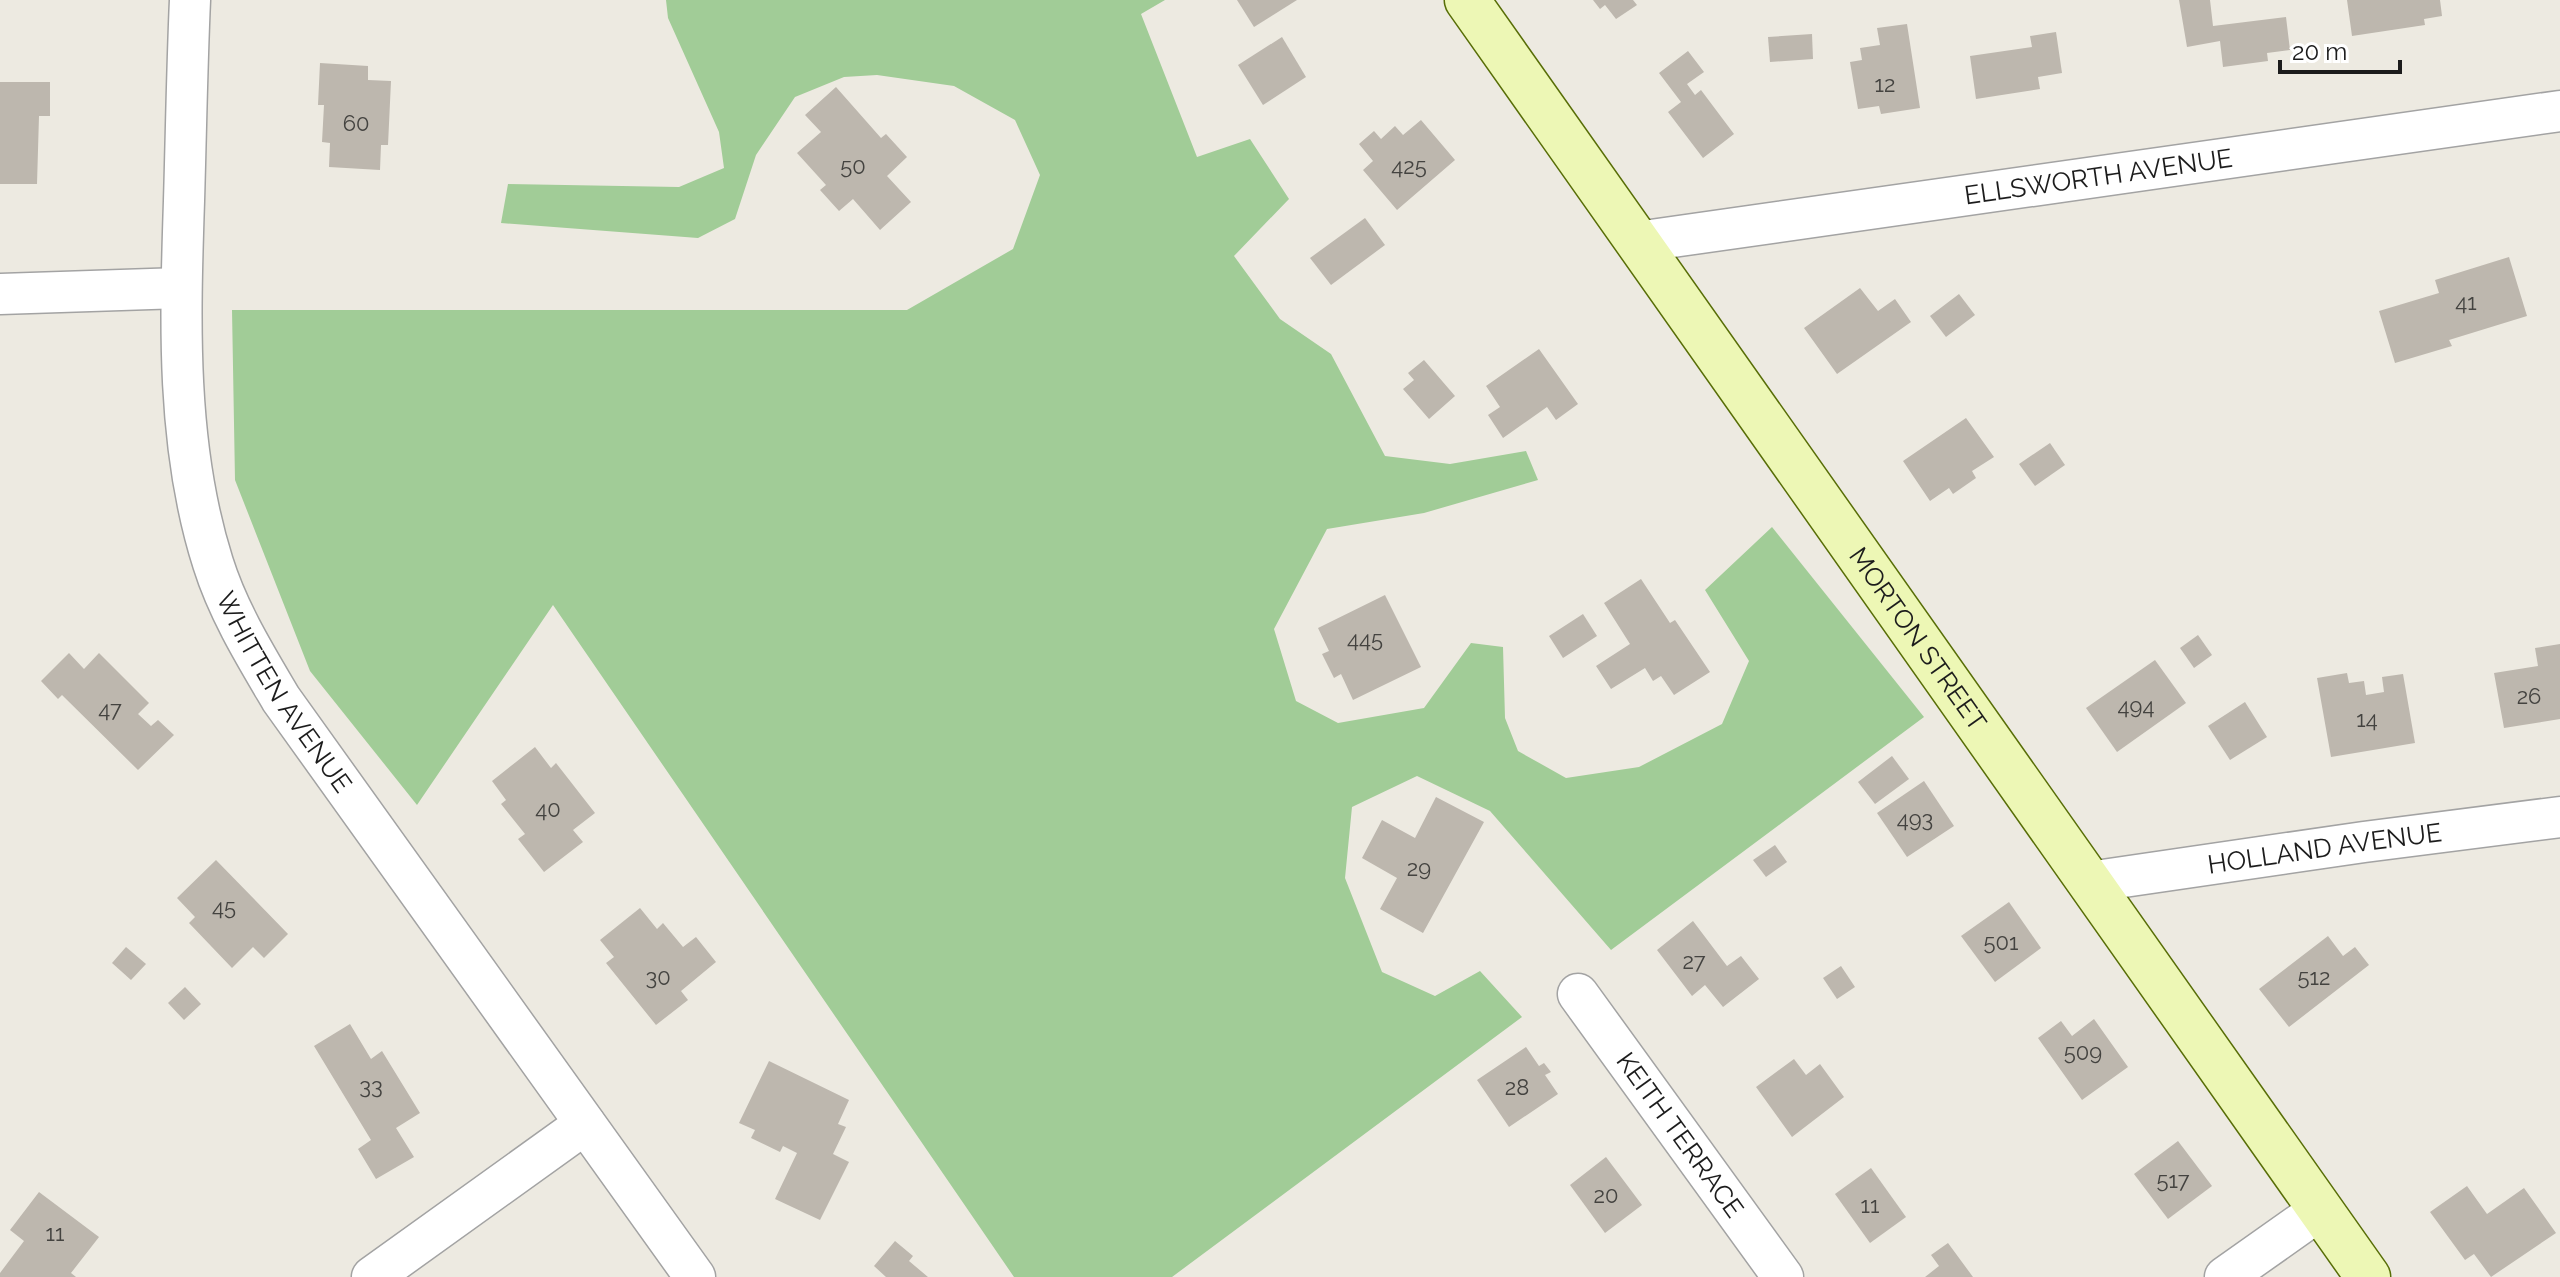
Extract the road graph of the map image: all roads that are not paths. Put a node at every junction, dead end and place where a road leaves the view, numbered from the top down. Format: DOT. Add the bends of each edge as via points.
graph roads {
  1 [pos="190,0"];
  2 [pos="1467,0"];
  3 [pos="2560,111"];
  4 [pos="1637,242"];
  5 [pos="181,288"];
  6 [pos="0,294"];
  7 [pos="2560,817"];
  8 [pos="2089,882"];
  9 [pos="1578,994"];
  10 [pos="585,1124"];
  11 [pos="2320,1210"];
  12 [pos="372,1277"];
  13 [pos="695,1277"];
  14 [pos="1783,1277"];
  15 [pos="2225,1277"];
  16 [pos="2368,1277"];
  1 -- 5 [label="street, WHITTEN AVENUE"];
  2 -- 4 [label="street, MORTON STREET"];
  3 -- 4 [label="street, ELLSWORTH AVENUE"];
  4 -- 8 [label="street, MORTON STREET"];
  5 -- 6 [label="street"];
  5 -- 10 [label="street, WHITTEN AVENUE" via="195,500 214,566 243,634 306,735"];
  7 -- 8 [label="street, HOLLAND AVENUE"];
  8 -- 11 [label="street, MORTON STREET"];
  9 -- 14 [label="street, KEITH TERRACE"];
  10 -- 12 [label="street"];
  10 -- 13 [label="street, WHITTEN AVENUE"];
  11 -- 15 [label="street"];
  11 -- 16 [label="street, MORTON STREET"];
}
